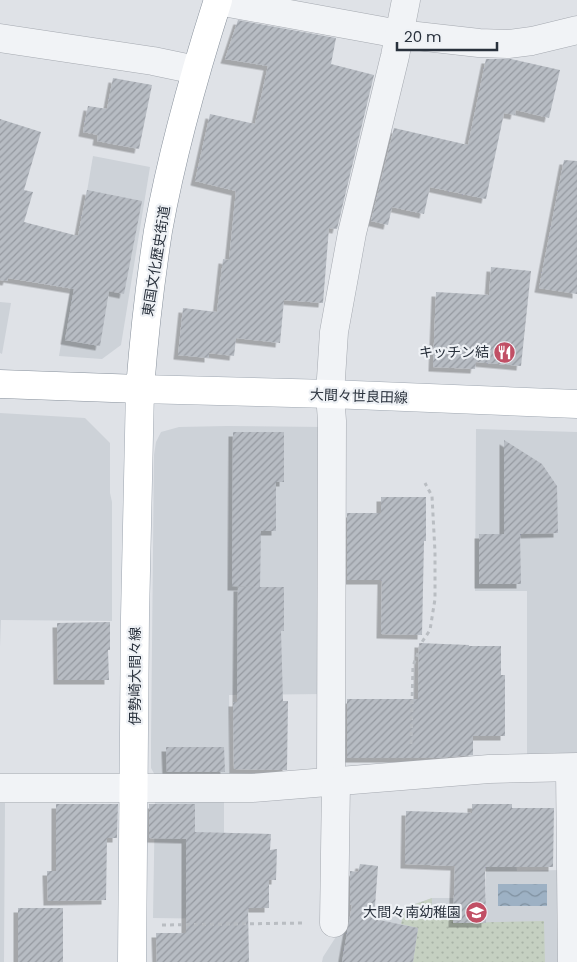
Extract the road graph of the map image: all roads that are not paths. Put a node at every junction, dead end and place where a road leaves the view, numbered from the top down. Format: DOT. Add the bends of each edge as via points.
graph roads {
  1 [pos="218,0"];
  2 [pos="406,0"];
  3 [pos="577,30"];
  4 [pos="399,34"];
  5 [pos="0,38"];
  6 [pos="196,70"];
  7 [pos="0,384"];
  8 [pos="140,389"];
  9 [pos="330,394"];
  10 [pos="577,404"];
  11 [pos="574,767"];
  12 [pos="334,782"];
  13 [pos="0,788"];
  14 [pos="134,788"];
  15 [pos="334,923"];
  16 [pos="132,962"];
  17 [pos="572,962"];
  1 -- 4 [label="street"];
  1 -- 6 [label="main road, 東国文化歴史街道"];
  2 -- 4 [label="street"];
  3 -- 4 [label="street" via="508,44 479,44"];
  4 -- 9 [label="street" via="352,233 334,332"];
  5 -- 6 [label="street"];
  6 -- 8 [label="main road, 東国文化歴史街道" via="159,229"];
  7 -- 8 [label="main road"];
  8 -- 9 [label="main road, 大間々世良田線"];
  8 -- 14 [label="main road, 伊勢崎大間々線"];
  9 -- 10 [label="main road, 大間々世良田線"];
  9 -- 12 [label="street"];
  11 -- 12 [label="street" via="489,769"];
  11 -- 17 [label="street"];
  12 -- 14 [label="street" via="252,788"];
  12 -- 15 [label="street"];
  13 -- 14 [label="street"];
  14 -- 16 [label="main road, 伊勢崎大間々線"];
}
